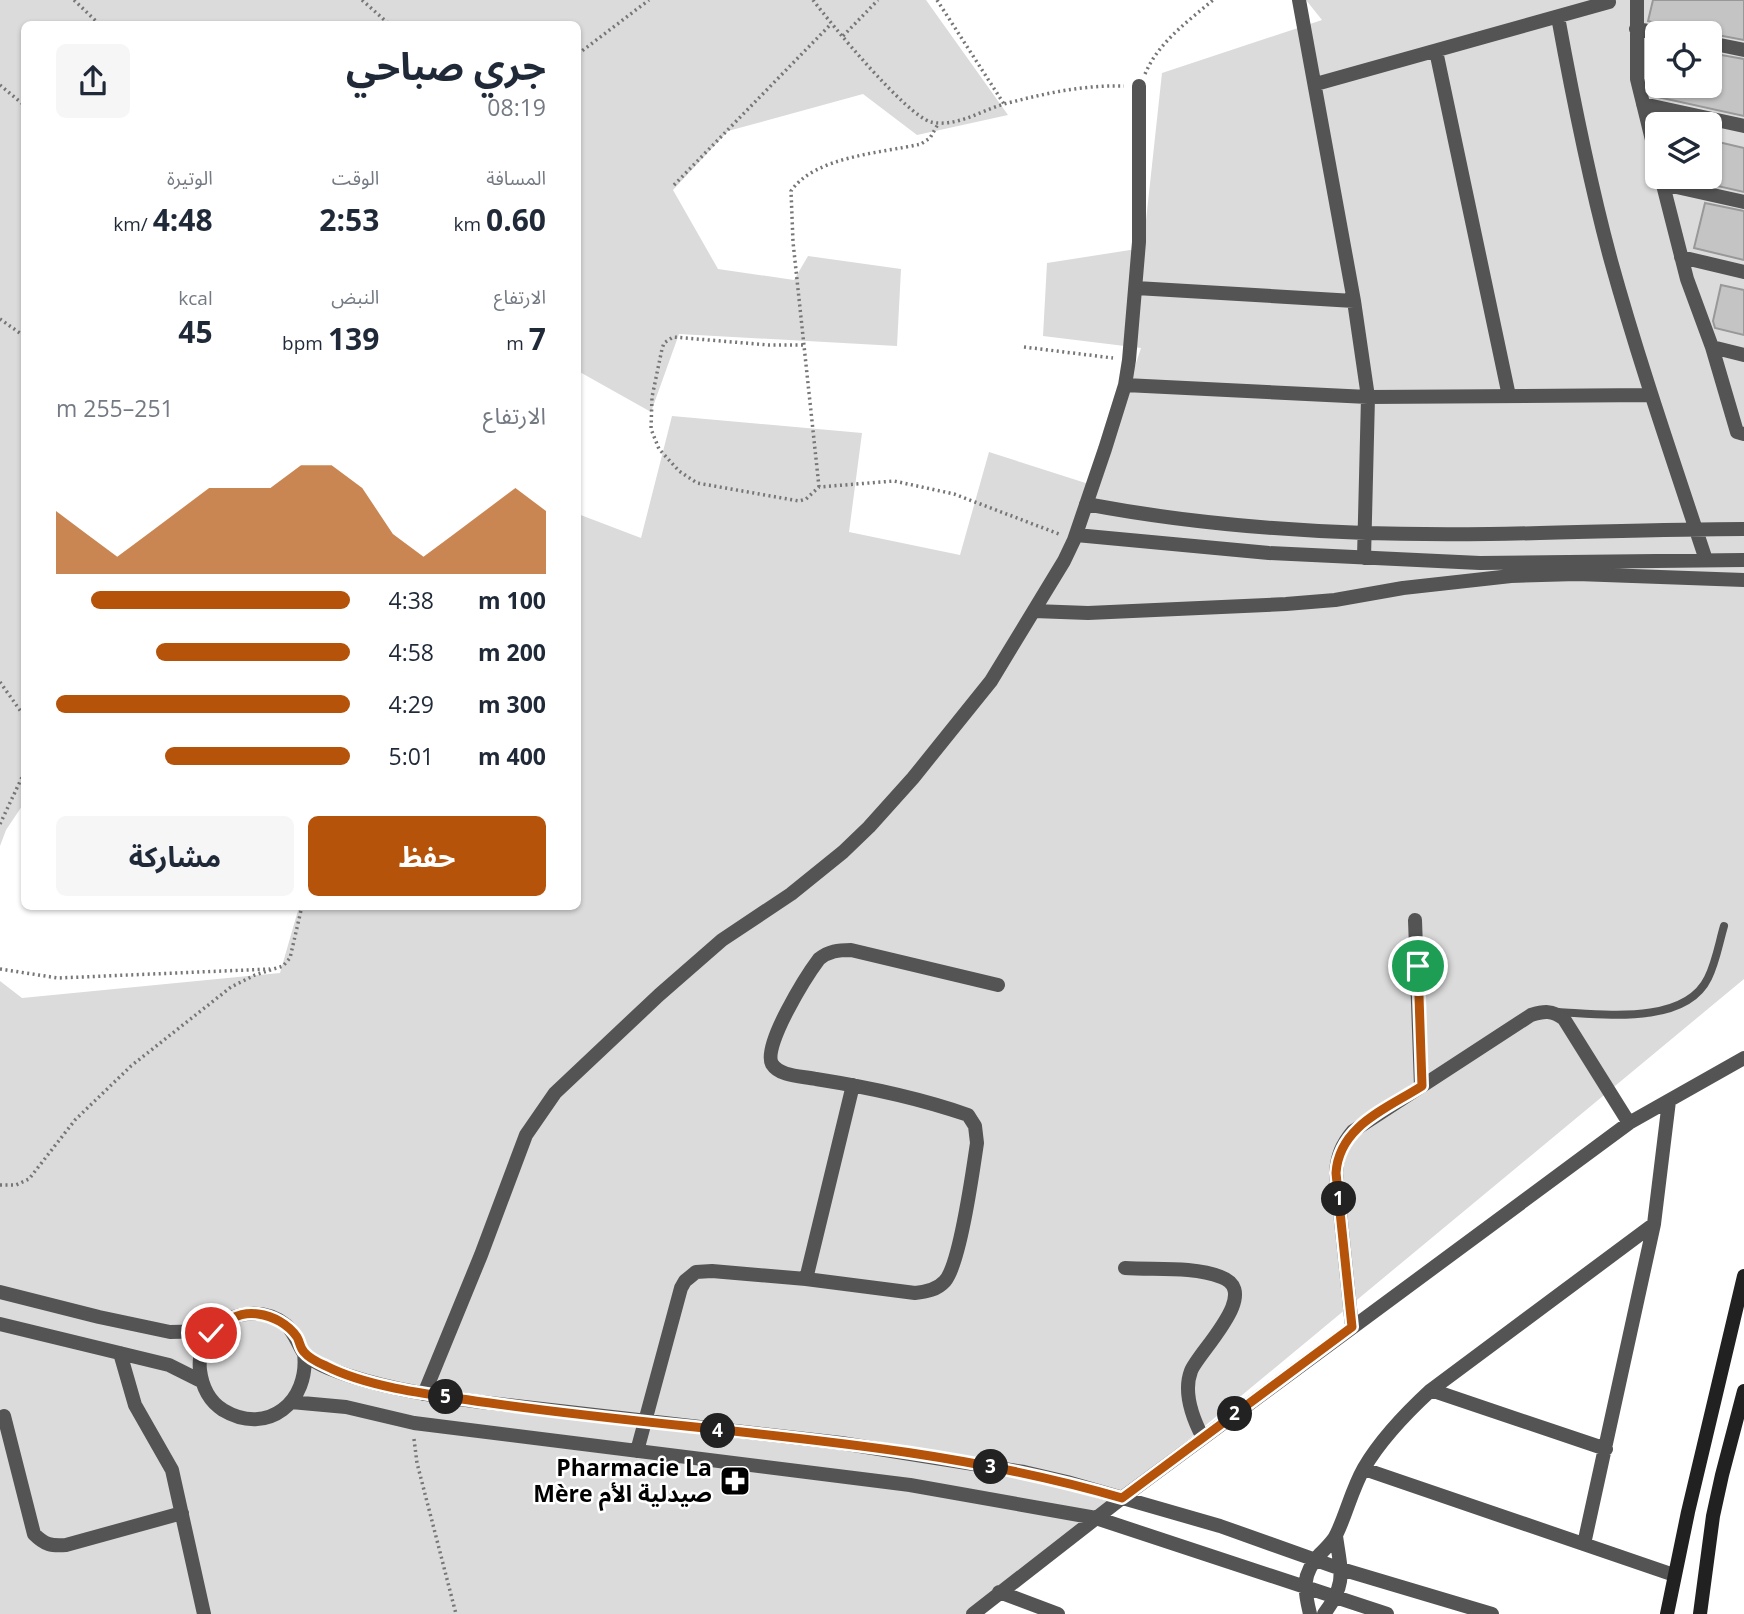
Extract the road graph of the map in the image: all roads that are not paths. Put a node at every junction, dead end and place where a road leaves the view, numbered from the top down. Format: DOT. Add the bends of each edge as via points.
graph roads {
  1 [pos="1299,0"];
  2 [pos="1637,0"];
  3 [pos="1609,2"];
  4 [pos="1558,17"];
  5 [pos="1636,29"];
  6 [pos="1645,30"];
  7 [pos="1722,45"];
  8 [pos="1744,50"];
  9 [pos="1436,51"];
  10 [pos="1316,84"];
  11 [pos="1139,86"];
  12 [pos="1643,104"];
  13 [pos="1645,112"];
  14 [pos="1744,127"];
  15 [pos="1664,189"];
  16 [pos="1693,189"];
  17 [pos="1744,202"];
  18 [pos="1681,257"];
  19 [pos="1744,272"];
  20 [pos="1136,288"];
  21 [pos="1354,301"];
  22 [pos="1712,347"];
  23 [pos="1744,355"];
  24 [pos="1125,385"];
  25 [pos="1651,395"];
  26 [pos="1509,396"];
  27 [pos="1368,397"];
  28 [pos="1744,435"];
  29 [pos="1086,504"];
  30 [pos="1696,529"];
  31 [pos="1744,529"];
  32 [pos="1365,532"];
  33 [pos="1075,537"];
  34 [pos="1364,558"];
  35 [pos="1706,560"];
  36 [pos="1744,560"];
  37 [pos="1744,580"];
  38 [pos="1034,611"];
  39 [pos="1415,920"];
  40 [pos="1724,926"];
  41 [pos="998,985"];
  42 [pos="1554,1012"];
  43 [pos="1744,1058"];
  44 [pos="853,1085"];
  45 [pos="1422,1086"];
  46 [pos="1669,1101"];
  47 [pos="1629,1123"];
  48 [pos="1654,1224"];
  49 [pos="1125,1268"];
  50 [pos="1744,1276"];
  51 [pos="806,1279"];
  52 [pos="0,1292"];
  53 [pos="0,1324"];
  54 [pos="1352,1327"];
  55 [pos="214,1331"];
  56 [pos="120,1353"];
  57 [pos="304,1353"];
  58 [pos="201,1381"];
  59 [pos="1431,1390"];
  60 [pos="1744,1391"];
  61 [pos="424,1394"];
  62 [pos="291,1402"];
  63 [pos="4,1416"];
  64 [pos="645,1422"];
  65 [pos="1203,1438"];
  66 [pos="1606,1449"];
  67 [pos="637,1451"];
  68 [pos="1364,1469"];
  69 [pos="1122,1498"];
  70 [pos="182,1513"];
  71 [pos="1096,1518"];
  72 [pos="1336,1536"];
  73 [pos="1584,1544"];
  74 [pos="1316,1559"];
  75 [pos="1341,1569"];
  76 [pos="1674,1575"];
  77 [pos="1304,1586"];
  78 [pos="999,1592"];
  79 [pos="1336,1597"];
  80 [pos="204,1614"];
  81 [pos="973,1614"];
  82 [pos="1058,1614"];
  83 [pos="1310,1614"];
  84 [pos="1324,1614"];
  85 [pos="1387,1614"];
  86 [pos="1492,1614"];
  87 [pos="1667,1614"];
  88 [pos="1700,1614"];
  1 -- 10 [label="street"];
  2 -- 5 [label="street"];
  3 -- 4 [label="street"];
  4 -- 9 [label="street"];
  4 -- 25 [label="street" via="1597,204"];
  5 -- 6 [label="street"];
  5 -- 12 [label="street" via="1637,79"];
  7 -- 8 [label="street"];
  9 -- 10 [label="street"];
  9 -- 26 [label="street"];
  10 -- 21 [label="street"];
  11 -- 20 [label="street"];
  12 -- 13 [label="street"];
  12 -- 14 [label="street"];
  15 -- 18 [label="street"];
  16 -- 17 [label="street"];
  18 -- 19 [label="street"];
  18 -- 22 [label="street"];
  20 -- 21 [label="street"];
  20 -- 24 [label="street"];
  21 -- 27 [label="street"];
  22 -- 23 [label="street"];
  22 -- 28 [label="street" via="1737,432"];
  24 -- 27 [label="street"];
  24 -- 29 [label="street"];
  25 -- 26 [label="street"];
  25 -- 30 [label="street"];
  26 -- 27 [label="street"];
  27 -- 32 [label="street"];
  29 -- 32 [label="street" via="1175,519"];
  29 -- 33 [label="street"];
  30 -- 31 [label="street"];
  30 -- 32 [label="street"];
  30 -- 35 [label="street"];
  32 -- 34 [label="street"];
  33 -- 34 [label="street"];
  33 -- 38 [label="street"];
  34 -- 35 [label="street" via="1480,563"];
  35 -- 36 [label="street"];
  37 -- 38 [label="street" via="1511,576 1286,604"];
  38 -- 61 [label="street" via="991,681 869,827 791,894 722,940 555,1093 526,1135"];
  39 -- 45 [label="street"];
  40 -- 42 [label="lane" via="1708,979 1687,1002 1641,1013"];
  41 -- 44 [label="street" via="851,950 827,953 812,968 776,1034 771,1062 782,1073"];
  42 -- 45 [label="street" via="1531,1015"];
  42 -- 47 [label="street" via="1563,1019"];
  43 -- 46 [label="street"];
  44 -- 51 [label="street"];
  44 -- 51 [label="street" via="955,1110 972,1120 977,1143 956,1260 944,1282 923,1293"];
  45 -- 54 [label="street" via="1353,1131 1337,1159"];
  46 -- 47 [label="street"];
  46 -- 48 [label="street"];
  47 -- 54 [label="street"];
  48 -- 59 [label="street"];
  48 -- 66 [label="street"];
  49 -- 65 [label="street" via="1197,1272 1229,1280 1234,1298 1228,1319 1199,1356 1188,1384"];
  50 -- 76 [label="street"];
  51 -- 64 [label="street" via="712,1271 691,1275 681,1288"];
  52 -- 55 [label="street" via="170,1332"];
  53 -- 56 [label="street"];
  54 -- 65 [label="street"];
  55 -- 57 [label="street" via="238,1315 272,1317 286,1325"];
  55 -- 58 [label="street" via="203,1348"];
  56 -- 58 [label="street" via="169,1365"];
  56 -- 70 [label="street" via="135,1405 172,1470"];
  57 -- 61 [label="street" via="352,1376"];
  57 -- 62 [label="street" via="303,1382"];
  58 -- 62 [label="street" via="218,1407 245,1419 274,1415"];
  59 -- 66 [label="street"];
  59 -- 68 [label="street" via="1408,1411"];
  60 -- 88 [label="street" via="1721,1475"];
  61 -- 64 [label="street"];
  62 -- 67 [label="street" via="346,1407 414,1423"];
  63 -- 70 [label="street" via="34,1534 42,1542 66,1545"];
  64 -- 67 [label="street"];
  64 -- 69 [label="street" via="957,1461 1067,1482"];
  65 -- 69 [label="street"];
  66 -- 73 [label="street"];
  67 -- 71 [label="street" via="910,1485"];
  68 -- 72 [label="street"];
  68 -- 73 [label="street"];
  69 -- 71 [label="street"];
  69 -- 74 [label="street"];
  70 -- 80 [label="street"];
  71 -- 77 [label="street"];
  71 -- 78 [label="street"];
  72 -- 74 [label="street"];
  72 -- 75 [label="street"];
  73 -- 76 [label="street"];
  74 -- 75 [label="street"];
  74 -- 77 [label="street"];
  75 -- 79 [label="street"];
  75 -- 86 [label="street"];
  76 -- 87 [label="street"];
  77 -- 79 [label="street"];
  77 -- 83 [label="street"];
  78 -- 81 [label="street"];
  78 -- 82 [label="street"];
  79 -- 84 [label="street"];
  79 -- 85 [label="street"];
}
